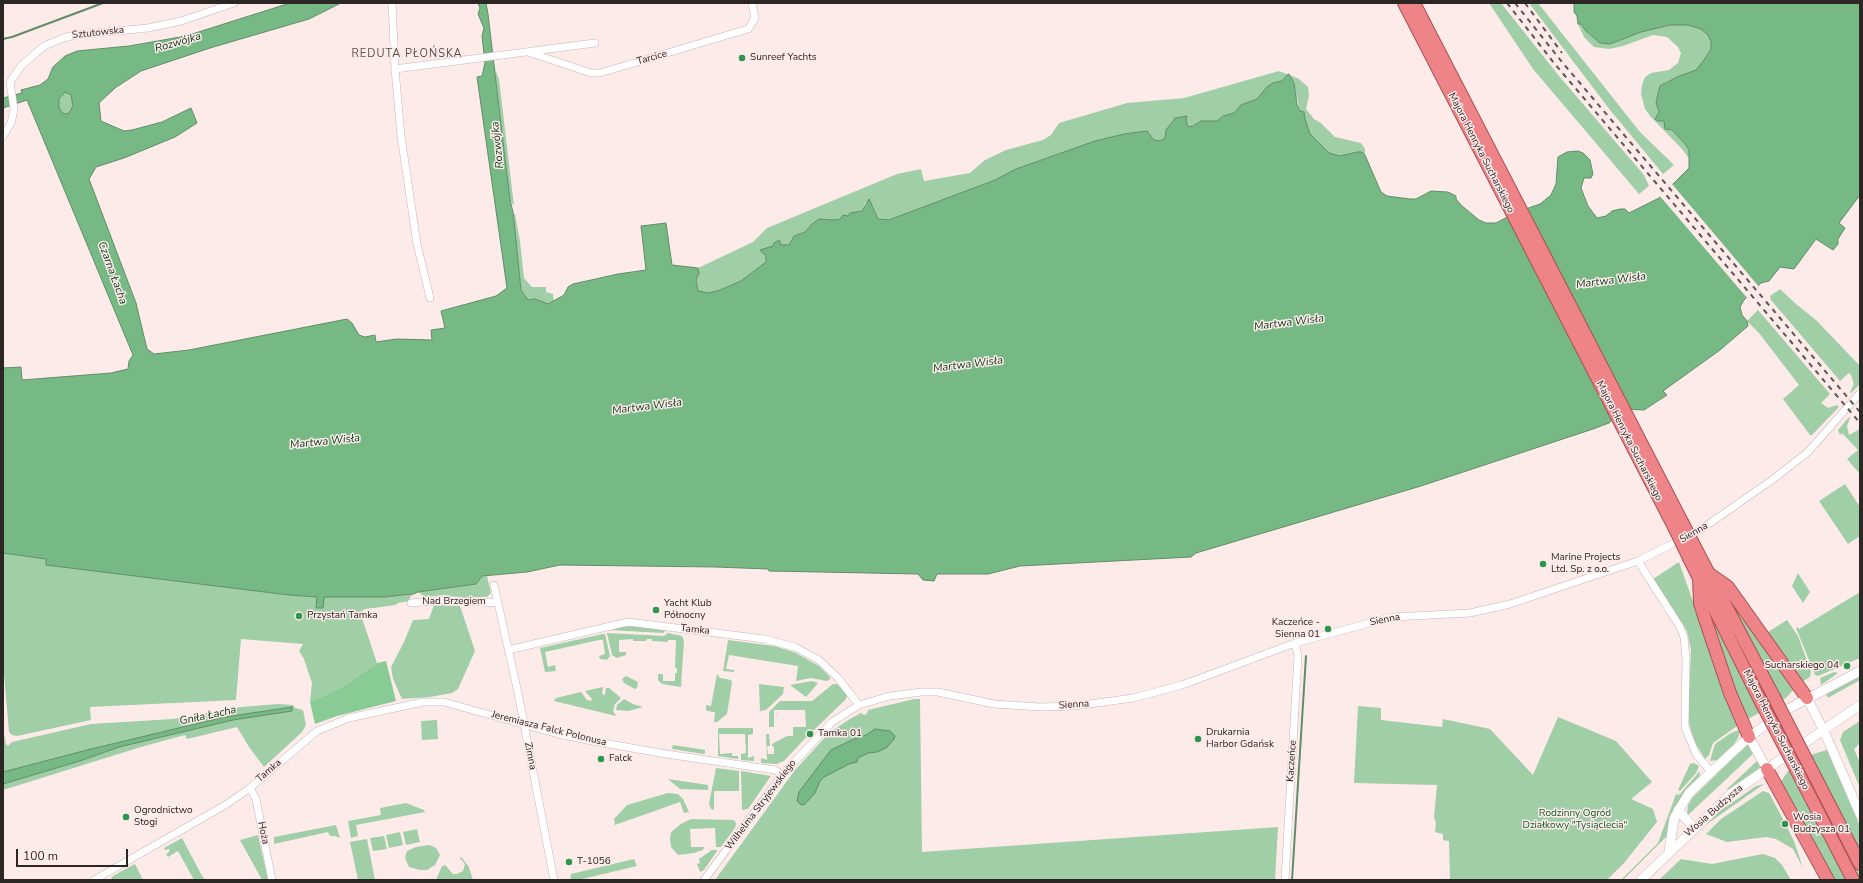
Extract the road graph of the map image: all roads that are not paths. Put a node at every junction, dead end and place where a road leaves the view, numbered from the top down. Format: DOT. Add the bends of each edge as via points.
graph roads {
  1 [pos="234,3"];
  2 [pos="392,3"];
  3 [pos="752,3"];
  4 [pos="1404,3"];
  5 [pos="1414,3"];
  6 [pos="595,43"];
  7 [pos="528,52"];
  8 [pos="1440,62"];
  9 [pos="395,69"];
  10 [pos="3,136"];
  11 [pos="430,298"];
  12 [pos="1860,393"];
  13 [pos="1638,561"];
  14 [pos="1704,576"];
  15 [pos="494,585"];
  16 [pos="411,603"];
  17 [pos="498,603"];
  18 [pos="1295,643"];
  19 [pos="508,650"];
  20 [pos="1860,671"];
  21 [pos="1807,698"];
  22 [pos="457,705"];
  23 [pos="1860,705"];
  24 [pos="859,706"];
  25 [pos="524,724"];
  26 [pos="1824,731"];
  27 [pos="1749,737"];
  28 [pos="1767,769"];
  29 [pos="1711,772"];
  30 [pos="782,775"];
  31 [pos="250,788"];
  32 [pos="1678,810"];
  33 [pos="1860,814"];
  34 [pos="1694,828"];
  35 [pos="1669,852"];
  36 [pos="1860,864"];
  37 [pos="94,880"];
  38 [pos="272,880"];
  39 [pos="554,880"];
  40 [pos="704,880"];
  41 [pos="1285,880"];
  42 [pos="1641,880"];
  43 [pos="1828,880"];
  44 [pos="1853,880"];
  1 -- 10 [label="street, Sztutowska" via="181,21 148,28 76,35 44,46 21,66 10,82 14,109 11,123"];
  2 -- 9 [label="street"];
  3 -- 7 [label="street, Tarcice" via="754,18 748,29 600,73 591,73"];
  4 -- 8 [label="highway, Majora Henryka Sucharskiego"];
  5 -- 8 [label="highway, Majora Henryka Sucharskiego"];
  6 -- 7 [label="street, Tarcice"];
  7 -- 9 [label="street, Tarcice"];
  8 -- 14 [label="highway, Majora Henryka Sucharskiego, bridge"];
  9 -- 11 [label="street" via="409,195"];
  12 -- 13 [label="street, Sienna" via="1808,452 1779,475 1700,530"];
  13 -- 18 [label="street, Sienna" via="1485,611 1392,617"];
  13 -- 29 [label="street" via="1684,637 1685,727 1696,754"];
  14 -- 21 [label="highway" via="1728,587"];
  14 -- 27 [label="highway" via="1700,603 1730,693"];
  14 -- 36 [label="highway, Majora Henryka Sucharskiego, bridge" via="1774,697"];
  14 -- 44 [label="highway, Majora Henryka Sucharskiego, bridge" via="1762,704"];
  15 -- 17 [label="street, Zimna"];
  16 -- 17 [label="street, Nad Brzegiem" via="444,600"];
  17 -- 19 [label="street, Zimna"];
  18 -- 24 [label="street, Sienna" via="1162,691 1100,703 1022,707 978,702 938,692 922,692 890,696"];
  18 -- 41 [label="street, Kaczeńce" via="1298,656"];
  19 -- 24 [label="street, Tamka" via="628,622 764,639 795,647 819,660 838,678"];
  19 -- 25 [label="street, Zimna"];
  20 -- 21 [label="street, Wosia Budzysza"];
  21 -- 26 [label="street"];
  21 -- 27 [label="street, Wosia Budzysza"];
  22 -- 25 [label="street, Jeremiasza Falck Polonusa"];
  22 -- 31 [label="street, Tamka" via="423,702 333,723 315,732"];
  23 -- 26 [label="street, Wosia Budzysza"];
  24 -- 30 [label="street, Wilhelma Stryjewskiego" via="832,722"];
  25 -- 30 [label="street, Jeremiasza Falck Polonusa" via="605,744 775,770"];
  25 -- 39 [label="street, Zimna"];
  26 -- 28 [label="street, Wosia Budzysza"];
  26 -- 33 [label="street"];
  27 -- 28 [label="street"];
  27 -- 29 [label="street, Wosia Budzysza"];
  28 -- 34 [label="street, Wosia Budzysza" via="1732,793"];
  28 -- 43 [label="highway"];
  29 -- 32 [label="street, Wosia Budzysza" via="1689,793"];
  30 -- 40 [label="street, Wilhelma Stryjewskiego"];
  31 -- 37 [label="street, Tamka" via="199,821"];
  31 -- 38 [label="street, Hoża" via="256,800"];
  32 -- 34 [label="street"];
  32 -- 35 [label="street, Wosia Budzysza" via="1674,818"];
  34 -- 35 [label="street, Wosia Budzysza"];
  35 -- 42 [label="street, Wosia Budzysza"];
}
